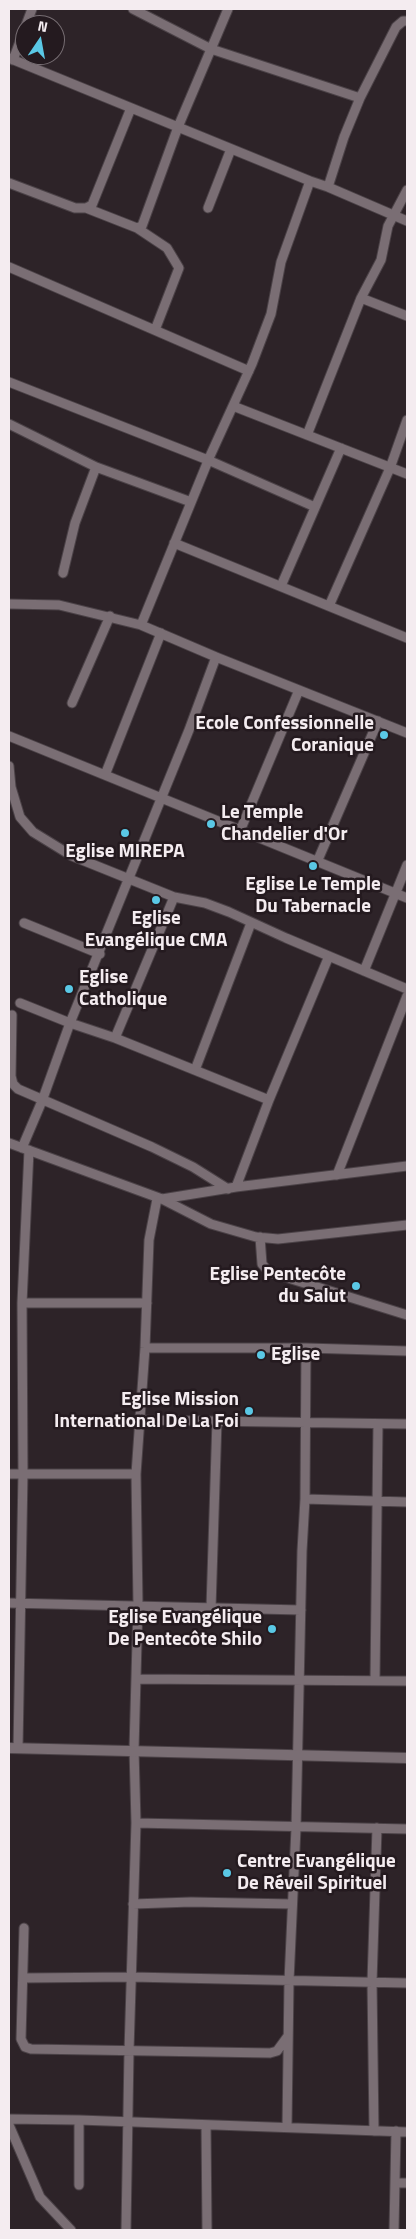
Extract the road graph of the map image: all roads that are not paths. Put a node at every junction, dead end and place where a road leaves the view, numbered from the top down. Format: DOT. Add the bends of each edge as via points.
graph roads {
  1 [pos="132,9"];
  2 [pos="228,9"];
  3 [pos="407,21"];
  4 [pos="211,50"];
  5 [pos="11,59"];
  6 [pos="360,98"];
  7 [pos="131,108"];
  8 [pos="178,127"];
  9 [pos="231,149"];
  10 [pos="310,181"];
  11 [pos="9,183"];
  12 [pos="328,187"];
  13 [pos="407,190"];
  14 [pos="86,208"];
  15 [pos="208,208"];
  16 [pos="394,216"];
  17 [pos="407,222"];
  18 [pos="137,228"];
  19 [pos="9,267"];
  20 [pos="361,298"];
  21 [pos="407,316"];
  22 [pos="155,330"];
  23 [pos="249,371"];
  24 [pos="9,382"];
  25 [pos="233,406"];
  26 [pos="407,420"];
  27 [pos="9,424"];
  28 [pos="307,435"];
  29 [pos="341,448"];
  30 [pos="208,460"];
  31 [pos="96,467"];
  32 [pos="390,468"];
  33 [pos="407,474"];
  34 [pos="191,502"];
  35 [pos="315,507"];
  36 [pos="174,543"];
  37 [pos="63,573"];
  38 [pos="281,586"];
  39 [pos="9,604"];
  40 [pos="328,606"];
  41 [pos="110,616"];
  42 [pos="141,625"];
  43 [pos="161,633"];
  44 [pos="407,638"];
  45 [pos="216,657"];
  46 [pos="299,690"];
  47 [pos="72,703"];
  48 [pos="378,721"];
  49 [pos="407,733"];
  50 [pos="9,736"];
  51 [pos="9,766"];
  52 [pos="104,775"];
  53 [pos="161,798"];
  54 [pos="240,831"];
  55 [pos="317,862"];
  56 [pos="407,865"];
  57 [pos="129,878"];
  58 [pos="395,893"];
  59 [pos="174,896"];
  60 [pos="407,898"];
  61 [pos="24,923"];
  62 [pos="251,923"];
  63 [pos="100,954"];
  64 [pos="329,956"];
  65 [pos="364,971"];
  66 [pos="407,989"];
  67 [pos="407,996"];
  68 [pos="20,1003"];
  69 [pos="12,1015"];
  70 [pos="70,1023"];
  71 [pos="115,1038"];
  72 [pos="195,1070"];
  73 [pos="42,1100"];
  74 [pos="269,1100"];
  75 [pos="9,1144"];
  76 [pos="25,1149"];
  77 [pos="407,1166"];
  78 [pos="337,1175"];
  79 [pos="232,1188"];
  80 [pos="159,1199"];
  81 [pos="407,1225"];
  82 [pos="260,1237"];
  83 [pos="22,1303"];
  84 [pos="147,1303"];
  85 [pos="407,1315"];
  86 [pos="145,1348"];
  87 [pos="306,1348"];
  88 [pos="407,1351"];
  89 [pos="140,1420"];
  90 [pos="217,1420"];
  91 [pos="307,1424"];
  92 [pos="378,1424"];
  93 [pos="407,1424"];
  94 [pos="23,1473"];
  95 [pos="9,1474"];
  96 [pos="136,1474"];
  97 [pos="305,1499"];
  98 [pos="376,1502"];
  99 [pos="407,1502"];
  100 [pos="9,1603"];
  101 [pos="22,1604"];
  102 [pos="138,1605"];
  103 [pos="212,1608"];
  104 [pos="301,1610"];
  105 [pos="137,1679"];
  106 [pos="300,1680"];
  107 [pos="375,1680"];
  108 [pos="407,1681"];
  109 [pos="13,1748"];
  110 [pos="134,1750"];
  111 [pos="298,1754"];
  112 [pos="407,1758"];
  113 [pos="136,1823"];
  114 [pos="296,1828"];
  115 [pos="377,1828"];
  116 [pos="407,1829"];
  117 [pos="133,1904"];
  118 [pos="292,1904"];
  119 [pos="24,1928"];
  120 [pos="131,1977"];
  121 [pos="23,1978"];
  122 [pos="289,1981"];
  123 [pos="372,1982"];
  124 [pos="407,1983"];
  125 [pos="288,2036"];
  126 [pos="129,2051"];
  127 [pos="9,2120"];
  128 [pos="79,2120"];
  129 [pos="128,2123"];
  130 [pos="9,2125"];
  131 [pos="206,2125"];
  132 [pos="287,2127"];
  133 [pos="374,2131"];
  134 [pos="396,2131"];
  135 [pos="407,2132"];
  136 [pos="394,2183"];
  137 [pos="407,2183"];
  138 [pos="79,2185"];
  139 [pos="71,2230"];
  140 [pos="126,2230"];
  141 [pos="207,2230"];
  142 [pos="394,2230"];
  1 -- 4 [label="street"];
  2 -- 4 [label="street"];
  3 -- 6 [label="street" via="396,27"];
  4 -- 6 [label="street"];
  4 -- 8 [label="street"];
  5 -- 7 [label="street"];
  6 -- 12 [label="street"];
  7 -- 8 [label="street"];
  7 -- 14 [label="street" via="95,199"];
  8 -- 9 [label="street"];
  8 -- 18 [label="street" via="142,226"];
  9 -- 10 [label="street"];
  9 -- 15 [label="street"];
  10 -- 12 [label="street"];
  10 -- 23 [label="street" via="281,262 271,314"];
  11 -- 14 [label="street" via="55,202"];
  12 -- 16 [label="street"];
  13 -- 16 [label="street"];
  14 -- 18 [label="street"];
  16 -- 17 [label="street"];
  16 -- 20 [label="street" via="385,236 381,260"];
  18 -- 22 [label="street" via="167,248 179,268"];
  19 -- 22 [label="street"];
  20 -- 21 [label="street"];
  20 -- 28 [label="street"];
  22 -- 23 [label="street"];
  23 -- 25 [label="street"];
  24 -- 30 [label="street"];
  25 -- 28 [label="street"];
  25 -- 30 [label="street"];
  26 -- 32 [label="street"];
  27 -- 31 [label="street"];
  28 -- 29 [label="street"];
  29 -- 32 [label="street"];
  29 -- 35 [label="street"];
  30 -- 34 [label="street"];
  30 -- 35 [label="street"];
  31 -- 34 [label="street"];
  31 -- 37 [label="street" via="75,523"];
  32 -- 33 [label="street"];
  32 -- 40 [label="street"];
  34 -- 36 [label="street"];
  35 -- 38 [label="street"];
  36 -- 38 [label="street"];
  36 -- 42 [label="street"];
  38 -- 40 [label="street"];
  39 -- 41 [label="street" via="59,605"];
  40 -- 44 [label="street"];
  41 -- 42 [label="street"];
  41 -- 47 [label="street"];
  42 -- 43 [label="street"];
  43 -- 45 [label="street"];
  43 -- 52 [label="street"];
  45 -- 46 [label="street"];
  45 -- 53 [label="street"];
  46 -- 48 [label="street"];
  46 -- 54 [label="street"];
  48 -- 49 [label="street"];
  48 -- 55 [label="street"];
  50 -- 52 [label="street"];
  51 -- 57 [label="street" via="20,817 33,832 72,856"];
  52 -- 53 [label="street"];
  53 -- 54 [label="street"];
  53 -- 57 [label="street"];
  54 -- 55 [label="street"];
  55 -- 58 [label="street"];
  56 -- 58 [label="street"];
  57 -- 59 [label="street"];
  57 -- 63 [label="street"];
  58 -- 60 [label="street"];
  58 -- 65 [label="street"];
  59 -- 62 [label="street" via="205,903"];
  59 -- 71 [label="street"];
  61 -- 63 [label="street"];
  62 -- 64 [label="street"];
  62 -- 72 [label="street"];
  63 -- 70 [label="street"];
  64 -- 65 [label="street"];
  64 -- 74 [label="street"];
  65 -- 66 [label="street"];
  67 -- 78 [label="street"];
  68 -- 70 [label="street"];
  69 -- 73 [label="street" via="13,1084"];
  70 -- 71 [label="street"];
  70 -- 73 [label="street"];
  71 -- 72 [label="street"];
  72 -- 74 [label="street"];
  73 -- 76 [label="street"];
  73 -- 79 [label="street" via="152,1147"];
  74 -- 79 [label="street"];
  75 -- 76 [label="street"];
  76 -- 80 [label="street"];
  76 -- 83 [label="street"];
  77 -- 78 [label="street"];
  78 -- 79 [label="street"];
  79 -- 80 [label="street"];
  80 -- 82 [label="street" via="211,1224"];
  80 -- 84 [label="street" via="149,1240"];
  81 -- 82 [label="street" via="278,1239"];
  82 -- 85 [label="street" via="262,1264 269,1272"];
  83 -- 84 [label="street"];
  83 -- 94 [label="street"];
  84 -- 86 [label="street"];
  86 -- 87 [label="street"];
  86 -- 89 [label="street"];
  87 -- 88 [label="street"];
  87 -- 91 [label="street"];
  89 -- 90 [label="street"];
  89 -- 96 [label="street"];
  90 -- 91 [label="street"];
  90 -- 103 [label="street"];
  91 -- 92 [label="street"];
  91 -- 97 [label="street"];
  92 -- 93 [label="street"];
  92 -- 98 [label="street"];
  94 -- 95 [label="street"];
  94 -- 96 [label="street"];
  94 -- 101 [label="street"];
  96 -- 102 [label="street"];
  97 -- 98 [label="street"];
  97 -- 104 [label="street"];
  98 -- 99 [label="street"];
  98 -- 107 [label="street"];
  100 -- 101 [label="street"];
  101 -- 102 [label="street"];
  101 -- 109 [label="street"];
  102 -- 103 [label="street"];
  102 -- 105 [label="street"];
  103 -- 104 [label="street"];
  104 -- 106 [label="street"];
  105 -- 106 [label="street"];
  105 -- 110 [label="street"];
  106 -- 107 [label="street"];
  106 -- 111 [label="street"];
  107 -- 108 [label="street"];
  109 -- 110 [label="street"];
  110 -- 111 [label="street"];
  110 -- 113 [label="street"];
  111 -- 112 [label="street"];
  111 -- 114 [label="street"];
  113 -- 114 [label="street"];
  113 -- 117 [label="street"];
  114 -- 115 [label="street"];
  114 -- 118 [label="street"];
  115 -- 116 [label="street"];
  115 -- 123 [label="street"];
  117 -- 118 [label="street"];
  117 -- 120 [label="street"];
  118 -- 122 [label="street"];
  119 -- 121 [label="street"];
  120 -- 121 [label="street"];
  120 -- 122 [label="street"];
  120 -- 126 [label="street"];
  121 -- 126 [label="street" via="21,2039 25,2047"];
  122 -- 123 [label="street"];
  122 -- 125 [label="street"];
  123 -- 124 [label="street"];
  123 -- 133 [label="street"];
  125 -- 126 [label="street" via="277,2051 270,2053"];
  125 -- 132 [label="street"];
  126 -- 129 [label="street"];
  127 -- 128 [label="street"];
  128 -- 129 [label="street"];
  128 -- 138 [label="street"];
  129 -- 131 [label="street"];
  129 -- 140 [label="street"];
  130 -- 139 [label="street" via="40,2198"];
  131 -- 132 [label="street"];
  131 -- 141 [label="street"];
  132 -- 133 [label="street"];
  133 -- 134 [label="street"];
  134 -- 135 [label="street"];
  134 -- 136 [label="street"];
  136 -- 137 [label="street"];
  136 -- 142 [label="street"];
}
